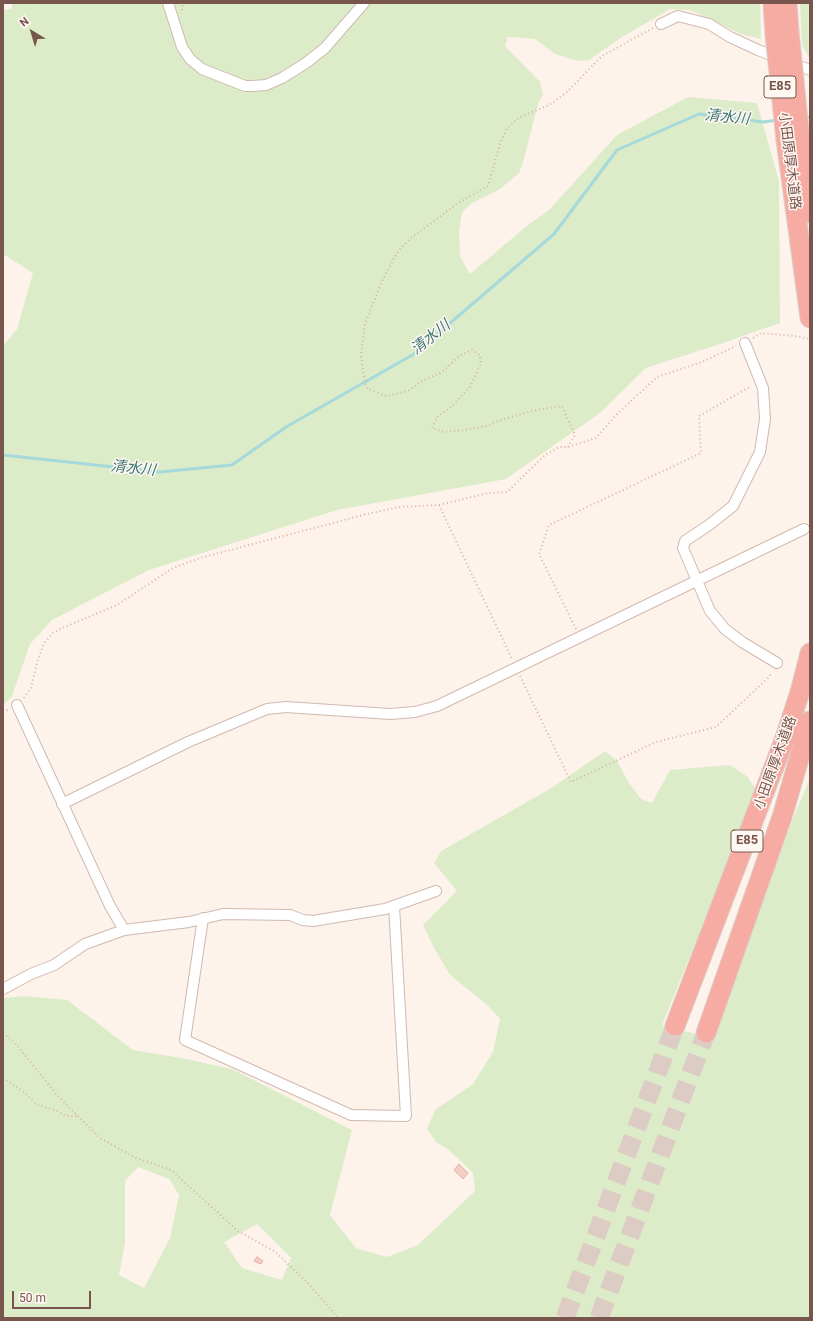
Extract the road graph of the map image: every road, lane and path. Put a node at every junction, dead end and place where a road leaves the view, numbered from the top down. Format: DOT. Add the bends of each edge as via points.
graph roads {
  1 [pos="168,3"];
  2 [pos="364,3"];
  3 [pos="773,3"];
  4 [pos="787,3"];
  5 [pos="661,24"];
  6 [pos="782,32"];
  7 [pos="810,70"];
  8 [pos="793,140"];
  9 [pos="810,213"];
  10 [pos="810,318"];
  11 [pos="810,339"];
  12 [pos="745,343"];
  13 [pos="760,381"];
  14 [pos="568,447"];
  15 [pos="439,505"];
  16 [pos="804,529"];
  17 [pos="696,580"];
  18 [pos="580,637"];
  19 [pos="810,654"];
  20 [pos="777,664"];
  21 [pos="516,667"];
  22 [pos="16,706"];
  23 [pos="3,712"];
  24 [pos="810,721"];
  25 [pos="62,804"];
  26 [pos="436,891"];
  27 [pos="394,906"];
  28 [pos="203,918"];
  29 [pos="124,930"];
  30 [pos="3,989"];
  31 [pos="675,1026"];
  32 [pos="3,1033"];
  33 [pos="706,1033"];
  34 [pos="3,1078"];
  35 [pos="78,1116"];
  36 [pos="338,1318"];
  1 -- 2 [label="street" via="182,47 190,59 202,69 245,86 266,85 306,63 325,48"];
  3 -- 6 [label="highway, 小田原厚木道路 / E85"];
  4 -- 6 [label="highway, 小田原厚木道路 / E85"];
  5 -- 7 [label="street" via="678,16 709,24 758,50"];
  5 -- 14 [label="path" via="602,56 566,93 549,105 520,117 507,128 488,186 458,203 401,248 382,281 366,324 361,356 365,383 368,389 386,396 408,391 442,372 459,356 472,350 480,355 481,363 470,387 437,417 432,428 444,432 465,430 487,426 531,411 562,406 576,435"];
  6 -- 8 [label="highway, 小田原厚木道路 / E85, bridge"];
  8 -- 9 [label="highway, 小田原厚木道路 / E85"];
  8 -- 10 [label="highway, 小田原厚木道路 / E85"];
  11 -- 12 [label="path" via="761,333"];
  12 -- 13 [label="street"];
  12 -- 14 [label="path" via="702,362 657,377 617,414 596,438"];
  13 -- 17 [label="street" via="763,388 764,419 760,452 733,506 685,541 683,548"];
  13 -- 18 [label="path" via="699,416 701,453 549,525 539,554"];
  14 -- 15 [label="path" via="559,447 544,456 507,492 488,493"];
  15 -- 21 [label="path"];
  15 -- 22 [label="path" via="400,507 367,514 200,558 173,568 117,605 53,633 44,643 31,688"];
  16 -- 17 [label="street"];
  17 -- 18 [label="street"];
  17 -- 20 [label="street" via="710,611 725,629"];
  18 -- 21 [label="street"];
  19 -- 31 [label="highway, 小田原厚木道路 / E85" via="785,738 759,810"];
  20 -- 21 [label="path" via="768,678 716,728 656,742 571,782"];
  21 -- 25 [label="street" via="437,706 415,712 390,714 286,707 267,709 188,742"];
  22 -- 23 [label="path"];
  22 -- 25 [label="street"];
  24 -- 33 [label="highway, 小田原厚木道路 / E85" via="782,817"];
  25 -- 29 [label="street"];
  26 -- 27 [label="street"];
  27 -- 28 [label="street" via="313,921 290,915 223,914"];
  27 -- 28 [label="street" via="406,1116 351,1115 185,1040"];
  28 -- 29 [label="street"];
  29 -- 30 [label="street" via="84,944 54,965"];
  32 -- 35 [label="path" via="15,1043 56,1095"];
  34 -- 35 [label="path" via="24,1092 34,1103 66,1116"];
  35 -- 36 [label="path" via="100,1138 136,1158 171,1170 238,1231 274,1251 307,1282"];
}
